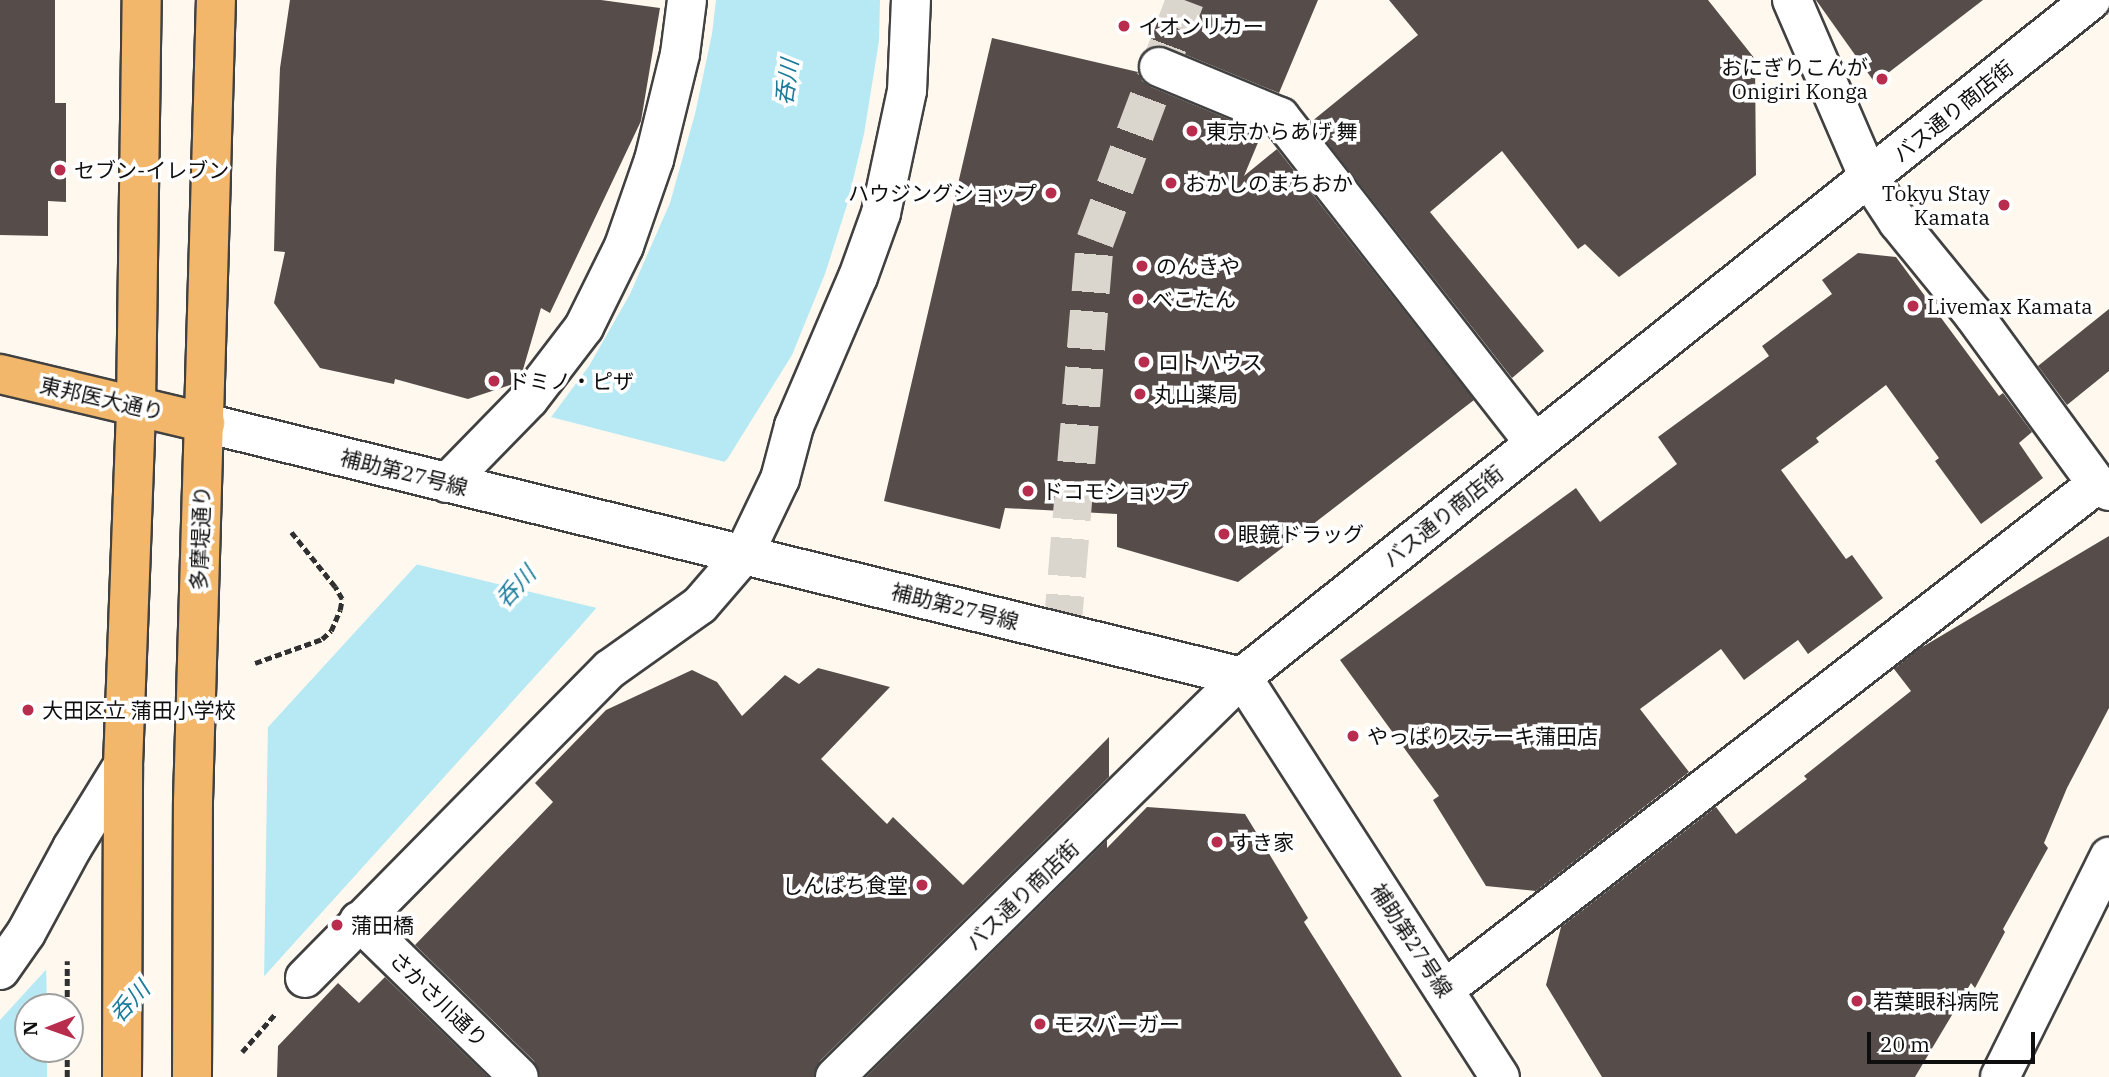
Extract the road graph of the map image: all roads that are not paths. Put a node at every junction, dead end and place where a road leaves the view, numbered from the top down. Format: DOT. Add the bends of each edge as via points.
graph roads {
  1 [pos="142,0"];
  2 [pos="216,0"];
  3 [pos="687,0"];
  4 [pos="911,0"];
  5 [pos="1792,0"];
  6 [pos="2091,0"];
  7 [pos="1159,67"];
  8 [pos="1869,178"];
  9 [pos="0,374"];
  10 [pos="135,406"];
  11 [pos="205,423"];
  12 [pos="1535,443"];
  13 [pos="456,485"];
  14 [pos="2103,488"];
  15 [pos="744,554"];
  16 [pos="1242,677"];
  17 [pos="123,765"];
  18 [pos="2109,857"];
  19 [pos="359,921"];
  20 [pos="0,970"];
  21 [pos="305,978"];
  22 [pos="1444,990"];
  23 [pos="122,1077"];
  24 [pos="192,1077"];
  25 [pos="519,1077"];
  26 [pos="835,1077"];
  27 [pos="1500,1077"];
  28 [pos="2000,1077"];
  1 -- 10 [label="main road"];
  2 -- 11 [label="main road, 多摩堤通り"];
  3 -- 13 [label="street" via="680,54 654,160 624,246 584,327"];
  4 -- 15 [label="street" via="907,91 881,213 794,426 780,479"];
  5 -- 8 [label="street"];
  6 -- 8 [label="street, バス通り商店街"];
  7 -- 12 [label="street" via="1280,117"];
  8 -- 12 [label="street, バス通り商店街"];
  8 -- 14 [label="street"];
  9 -- 10 [label="main road, 東邦医大通り"];
  10 -- 11 [label="main road, 東邦医大通り"];
  10 -- 17 [label="main road"];
  11 -- 13 [label="street, 補助第27号線"];
  11 -- 24 [label="main road, 多摩堤通り" via="193,801"];
  12 -- 16 [label="street, バス通り商店街"];
  13 -- 15 [label="street, 補助第27号線"];
  14 -- 22 [label="street"];
  15 -- 16 [label="street, 補助第27号線"];
  15 -- 19 [label="street" via="700,605 610,669"];
  16 -- 22 [label="street, 補助第27号線"];
  16 -- 26 [label="street, バス通り商店街"];
  17 -- 20 [label="street"];
  17 -- 23 [label="main road"];
  18 -- 28 [label="street"];
  19 -- 21 [label="street"];
  19 -- 25 [label="street, さかさ川通り"];
  22 -- 27 [label="street, 補助第27号線"];
}
